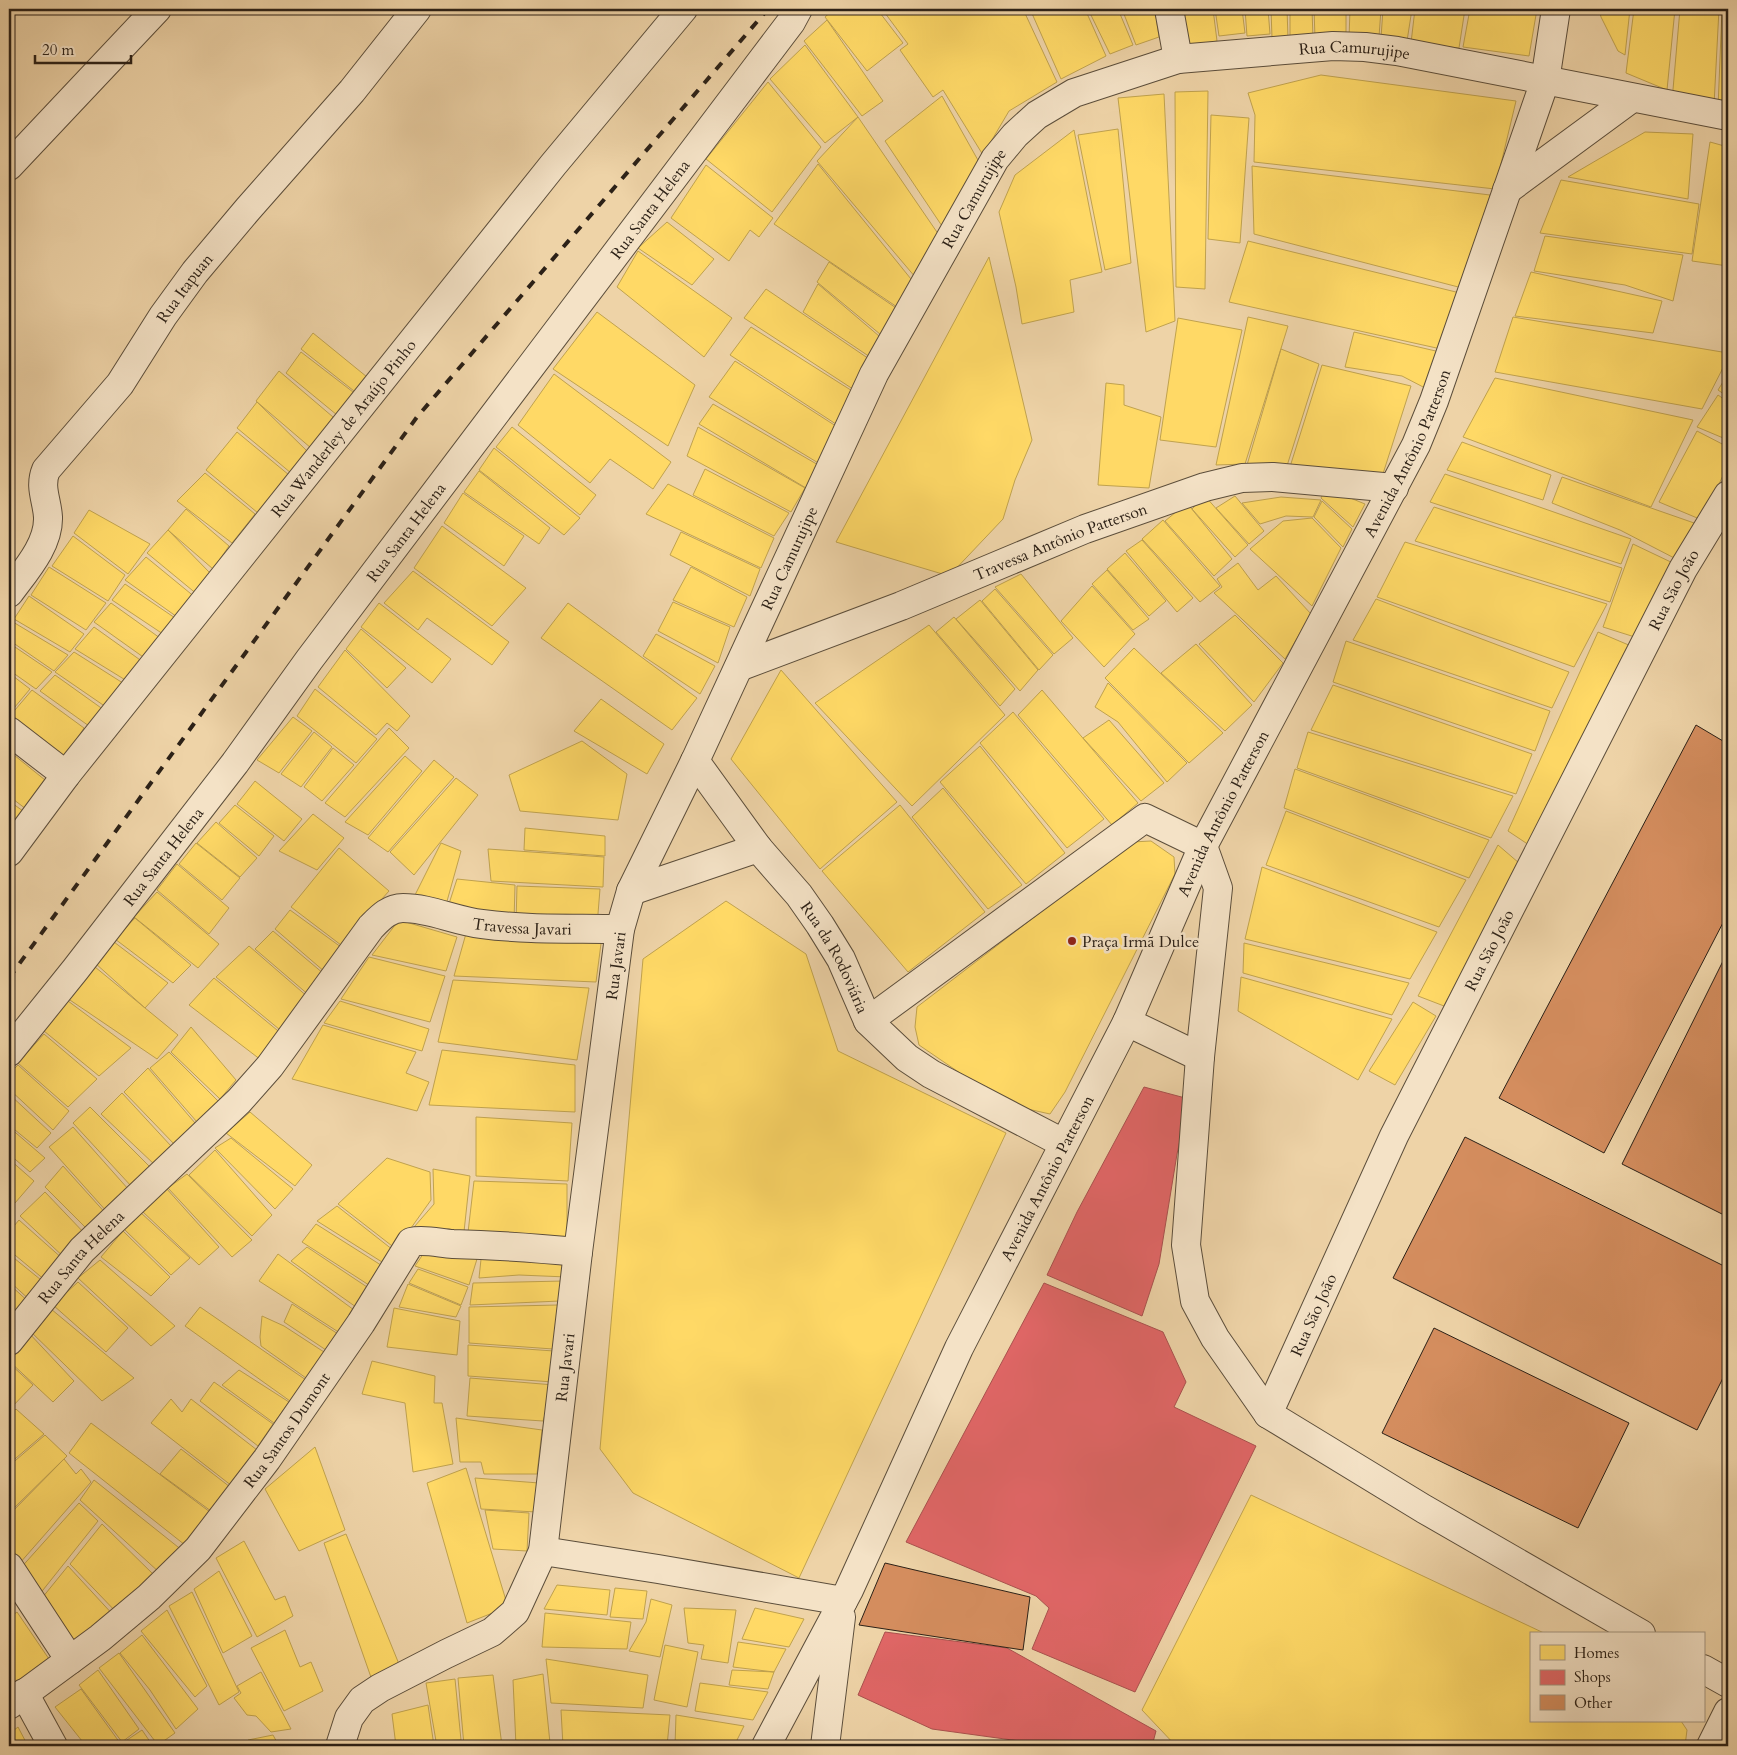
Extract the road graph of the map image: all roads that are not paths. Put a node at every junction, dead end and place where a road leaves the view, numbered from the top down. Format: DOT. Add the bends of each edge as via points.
graph roads {
  1 [pos="157,9"];
  2 [pos="417,9"];
  3 [pos="683,9"];
  4 [pos="798,9"];
  5 [pos="1170,9"];
  6 [pos="1556,9"];
  7 [pos="1178,59"];
  8 [pos="1545,81"];
  9 [pos="1632,98"];
  10 [pos="1728,116"];
  11 [pos="9,166"];
  12 [pos="1507,190"];
  13 [pos="1394,488"];
  14 [pos="1728,495"];
  15 [pos="9,592"];
  16 [pos="739,666"];
  17 [pos="9,731"];
  18 [pos="695,761"];
  19 [pos="66,776"];
  20 [pos="1204,846"];
  21 [pos="758,848"];
  22 [pos="9,852"];
  23 [pos="631,891"];
  24 [pos="426,911"];
  25 [pos="620,929"];
  26 [pos="868,1021"];
  27 [pos="1127,1022"];
  28 [pos="9,1052"];
  29 [pos="1200,1057"];
  30 [pos="1063,1143"];
  31 [pos="578,1252"];
  32 [pos="9,1342"];
  33 [pos="1268,1414"];
  34 [pos="543,1551"];
  35 [pos="9,1566"];
  36 [pos="843,1601"];
  37 [pos="1638,1632"];
  38 [pos="70,1660"];
  39 [pos="1704,1670"];
  40 [pos="1728,1683"];
  41 [pos="16,1699"];
  42 [pos="1728,1712"];
  43 [pos="53,1746"];
  44 [pos="340,1746"];
  45 [pos="766,1746"];
  46 [pos="825,1746"];
  47 [pos="1711,1746"];
  1 -- 11 [label="street"];
  2 -- 15 [label="street, Rua Itapuan" via="352,91 194,272 120,384 46,470 42,479 48,515 45,537"];
  3 -- 19 [label="street, Rua Wanderley de Araújo Pinho" via="553,165"];
  4 -- 28 [label="street, Rua Santa Helena" via="234,763"];
  5 -- 7 [label="street"];
  6 -- 8 [label="street, Avenida Antônio Patterson"];
  7 -- 8 [label="street, Rua Camurujipe" via="1295,48 1365,47"];
  7 -- 16 [label="street, Rua Camurujipe" via="1074,93 1037,115 995,159 874,374"];
  8 -- 9 [label="street"];
  8 -- 12 [label="street, Avenida Antônio Patterson"];
  9 -- 10 [label="street"];
  9 -- 12 [label="street"];
  12 -- 13 [label="street, Avenida Antônio Patterson" via="1434,401"];
  13 -- 16 [label="street, Travessa Antônio Patterson" via="1273,477 1242,478 1205,487 1084,529 901,606"];
  13 -- 20 [label="street, Avenida Antônio Patterson"];
  14 -- 33 [label="street, Rua São João" via="1683,569 1394,1136"];
  16 -- 18 [label="street, Rua Camurujipe"];
  17 -- 19 [label="street"];
  18 -- 21 [label="street, Rua da Rodoviária"];
  18 -- 23 [label="street, Rua Javari"];
  19 -- 22 [label="street, Rua Wanderley de Araújo Pinho"];
  20 -- 26 [label="street" via="1145,818"];
  20 -- 27 [label="street, Avenida Antônio Patterson"];
  20 -- 29 [label="street" via="1218,888"];
  21 -- 23 [label="street"];
  21 -- 26 [label="street, Rua da Rodoviária" via="820,925 841,959"];
  23 -- 25 [label="street, Rua Javari"];
  24 -- 25 [label="street, Travessa Javari" via="480,924"];
  24 -- 32 [label="street, Rua Santa Helena" via="392,910 371,927 270,1066 239,1101 82,1250"];
  25 -- 31 [label="street, Rua Javari"];
  26 -- 30 [label="street, Rua da Rodoviária" via="907,1058 931,1074"];
  27 -- 29 [label="street"];
  27 -- 30 [label="street, Avenida Antônio Patterson"];
  29 -- 33 [label="street" via="1186,1245 1195,1301 1215,1338"];
  30 -- 36 [label="street, Avenida Antônio Patterson" via="959,1348"];
  31 -- 34 [label="street, Rua Javari"];
  31 -- 38 [label="street, Rua Santos Dumont" via="419,1240 410,1242 361,1323 267,1459 198,1548 149,1597"];
  33 -- 37 [label="street" via="1424,1509"];
  34 -- 36 [label="street"];
  34 -- 44 [label="street, Rua Javari" via="515,1612 492,1632 362,1700 349,1718"];
  35 -- 38 [label="street"];
  36 -- 45 [label="street, Avenida Antônio Patterson"];
  36 -- 46 [label="street, Avenida Antônio Patterson"];
  38 -- 41 [label="street, Rua Santos Dumont"];
  39 -- 40 [label="street"];
  41 -- 43 [label="street"];
  42 -- 47 [label="street"];
}
